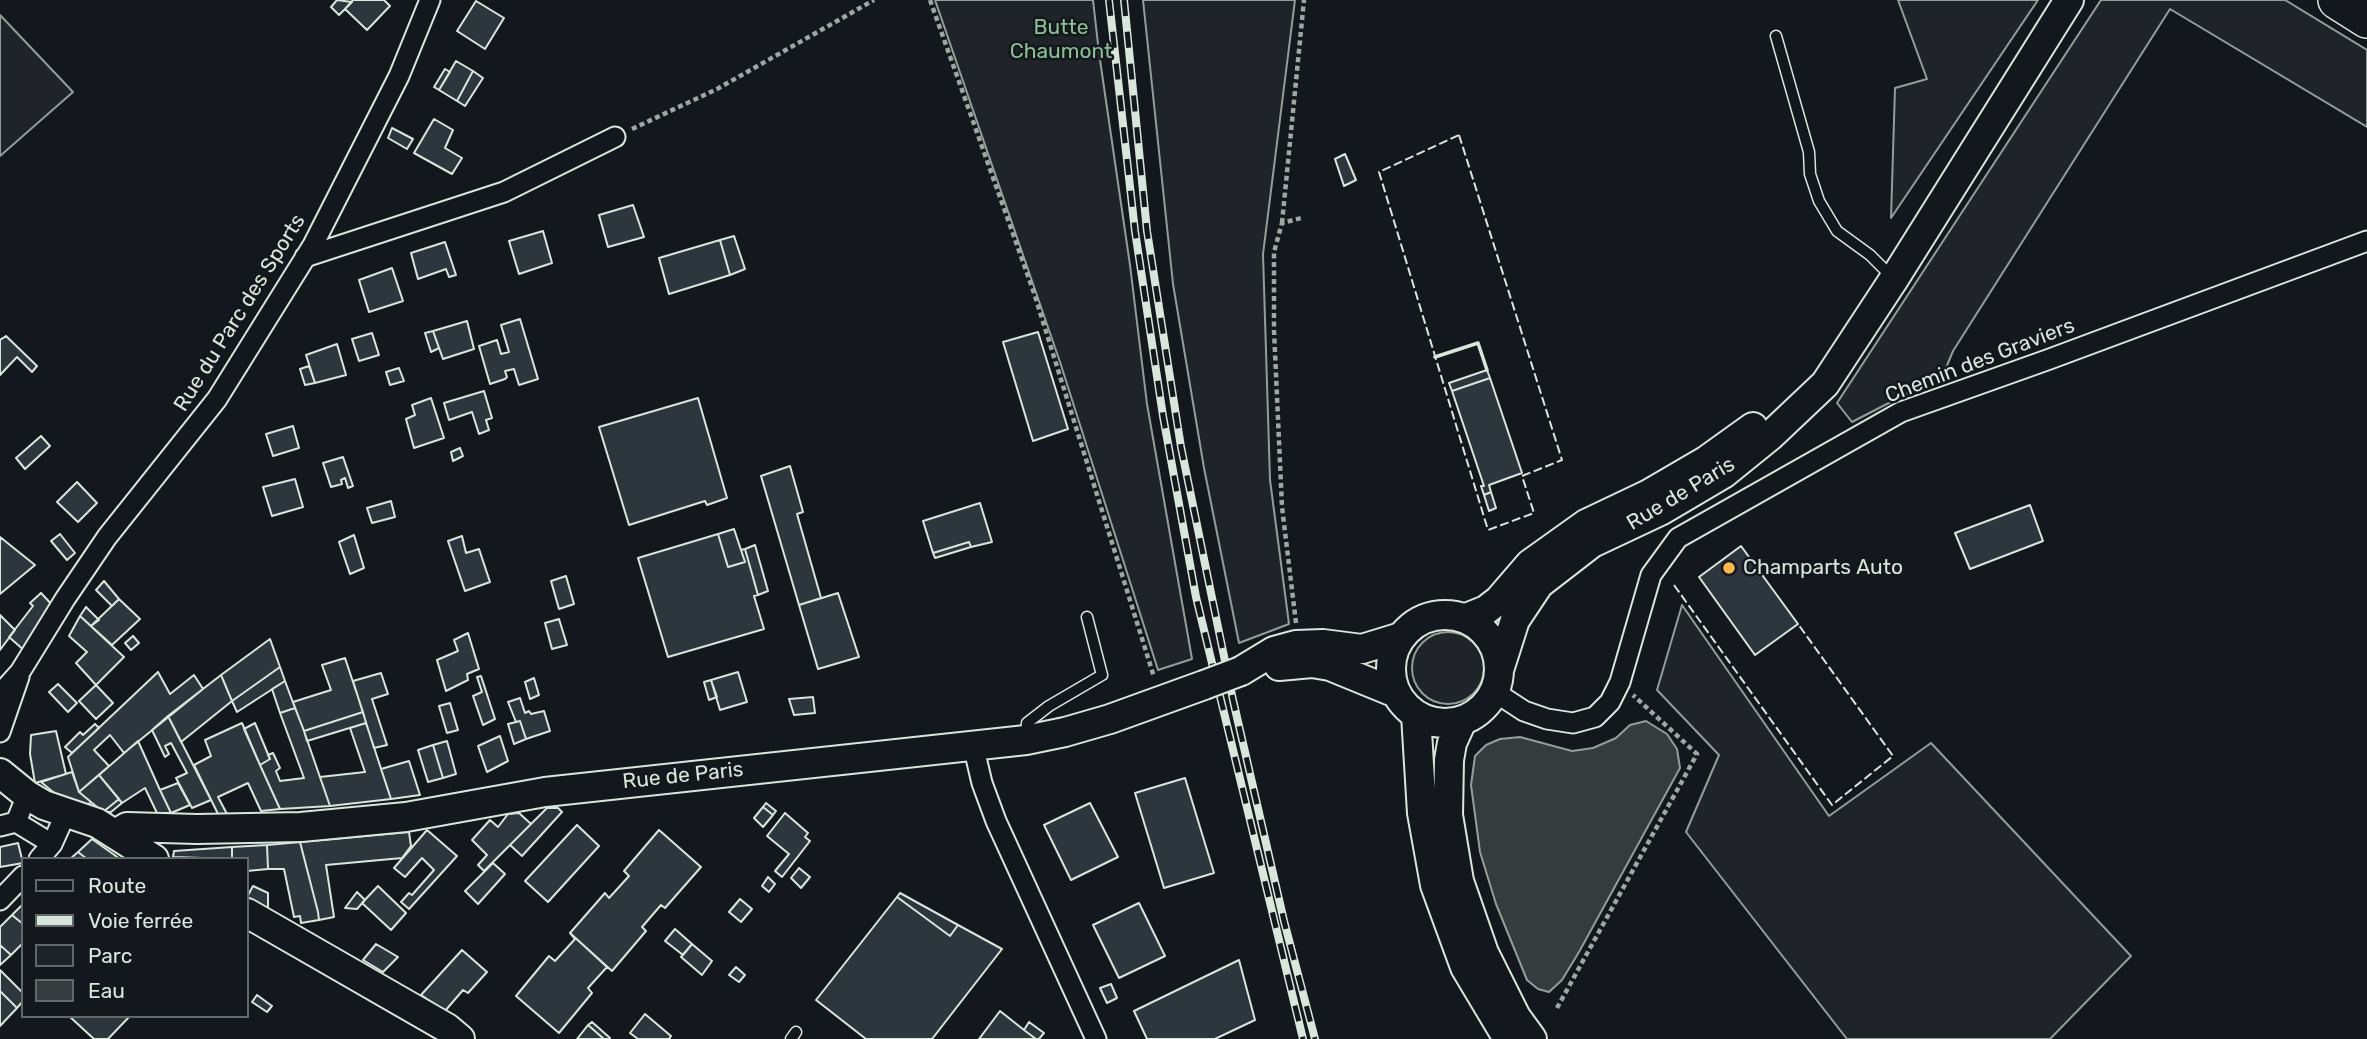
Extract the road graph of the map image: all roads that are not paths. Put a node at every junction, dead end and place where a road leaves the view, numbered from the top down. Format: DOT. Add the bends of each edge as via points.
graph roads {
  1 [pos="430,0"];
  2 [pos="2069,0"];
  3 [pos="2337,0"];
  4 [pos="2367,19"];
  5 [pos="1776,36"];
  6 [pos="615,137"];
  7 [pos="2367,241"];
  8 [pos="305,257"];
  9 [pos="1894,279"];
  10 [pos="1870,317"];
  11 [pos="1087,617"];
  12 [pos="1465,618"];
  13 [pos="1401,637"];
  14 [pos="1241,671"];
  15 [pos="20,672"];
  16 [pos="1497,680"];
  17 [pos="1396,693"];
  18 [pos="0,694"];
  19 [pos="1416,715"];
  20 [pos="1462,721"];
  21 [pos="0,732"];
  22 [pos="1026,740"];
  23 [pos="973,745"];
  24 [pos="0,773"];
  25 [pos="27,795"];
  26 [pos="66,813"];
  27 [pos="8,824"];
  28 [pos="117,834"];
  29 [pos="45,851"];
  30 [pos="151,857"];
  31 [pos="21,878"];
  32 [pos="0,900"];
  33 [pos="248,914"];
  34 [pos="461,1038"];
  35 [pos="1096,1039"];
  36 [pos="1508,1039"];
  37 [pos="1532,1039"];
  1 -- 8 [label="street, Rue du Parc des Sports" via="399,76"];
  2 -- 9 [label="street, Rue de Paris"];
  3 -- 4 [label="highway"];
  5 -- 9 [label="lane" via="1819,201 1837,230"];
  6 -- 8 [label="street" via="504,192"];
  7 -- 16 [label="street, Chemin des Graviers" via="1901,412 1678,538 1651,575 1619,682 1610,702 1595,717 1573,723 1524,711"];
  8 -- 15 [label="street, Rue du Parc des Sports" via="217,400 107,537"];
  9 -- 10 [label="street, Rue de Paris"];
  10 -- 12 [label="street, Rue de Paris" via="1760,421 1707,460 1586,524 1530,564 1499,600"];
  10 -- 16 [label="street, Rue de Paris" via="1825,384 1761,444 1723,474 1592,544 1539,584 1514,620"];
  11 -- 22 [label="lane" via="1102,675 1027,723"];
  12 -- 13 [label="street" via="1432,616"];
  12 -- 16 [label="street" via="1479,626 1497,651"];
  13 -- 14 [label="street, Rue de Paris" via="1362,649 1296,645 1274,651"];
  13 -- 17 [label="street" via="1392,655"];
  14 -- 17 [label="street, Rue de Paris" via="1321,664"];
  14 -- 22 [label="street, Rue de Paris, bridge" via="1110,719"];
  15 -- 18 [label="street, Rue du Parc des Sports"];
  15 -- 21 [label="street"];
  16 -- 20 [label="street" via="1481,710"];
  17 -- 19 [label="street"];
  19 -- 20 [label="street" via="1438,723"];
  19 -- 36 [label="street" via="1422,813 1435,886 1465,967"];
  20 -- 37 [label="street" via="1449,760 1447,815 1459,881 1484,953"];
  22 -- 23 [label="street, Rue de Paris"];
  23 -- 28 [label="street, Rue de Paris" via="545,792 393,818 301,827 127,827"];
  23 -- 35 [label="street" via="996,821"];
  24 -- 25 [label="street"];
  25 -- 26 [label="street"];
  25 -- 27 [label="street"];
  26 -- 28 [label="street"];
  26 -- 29 [label="street"];
  27 -- 29 [label="street"];
  28 -- 30 [label="street"];
  31 -- 32 [label="street"];
  33 -- 34 [label="street"];
}
